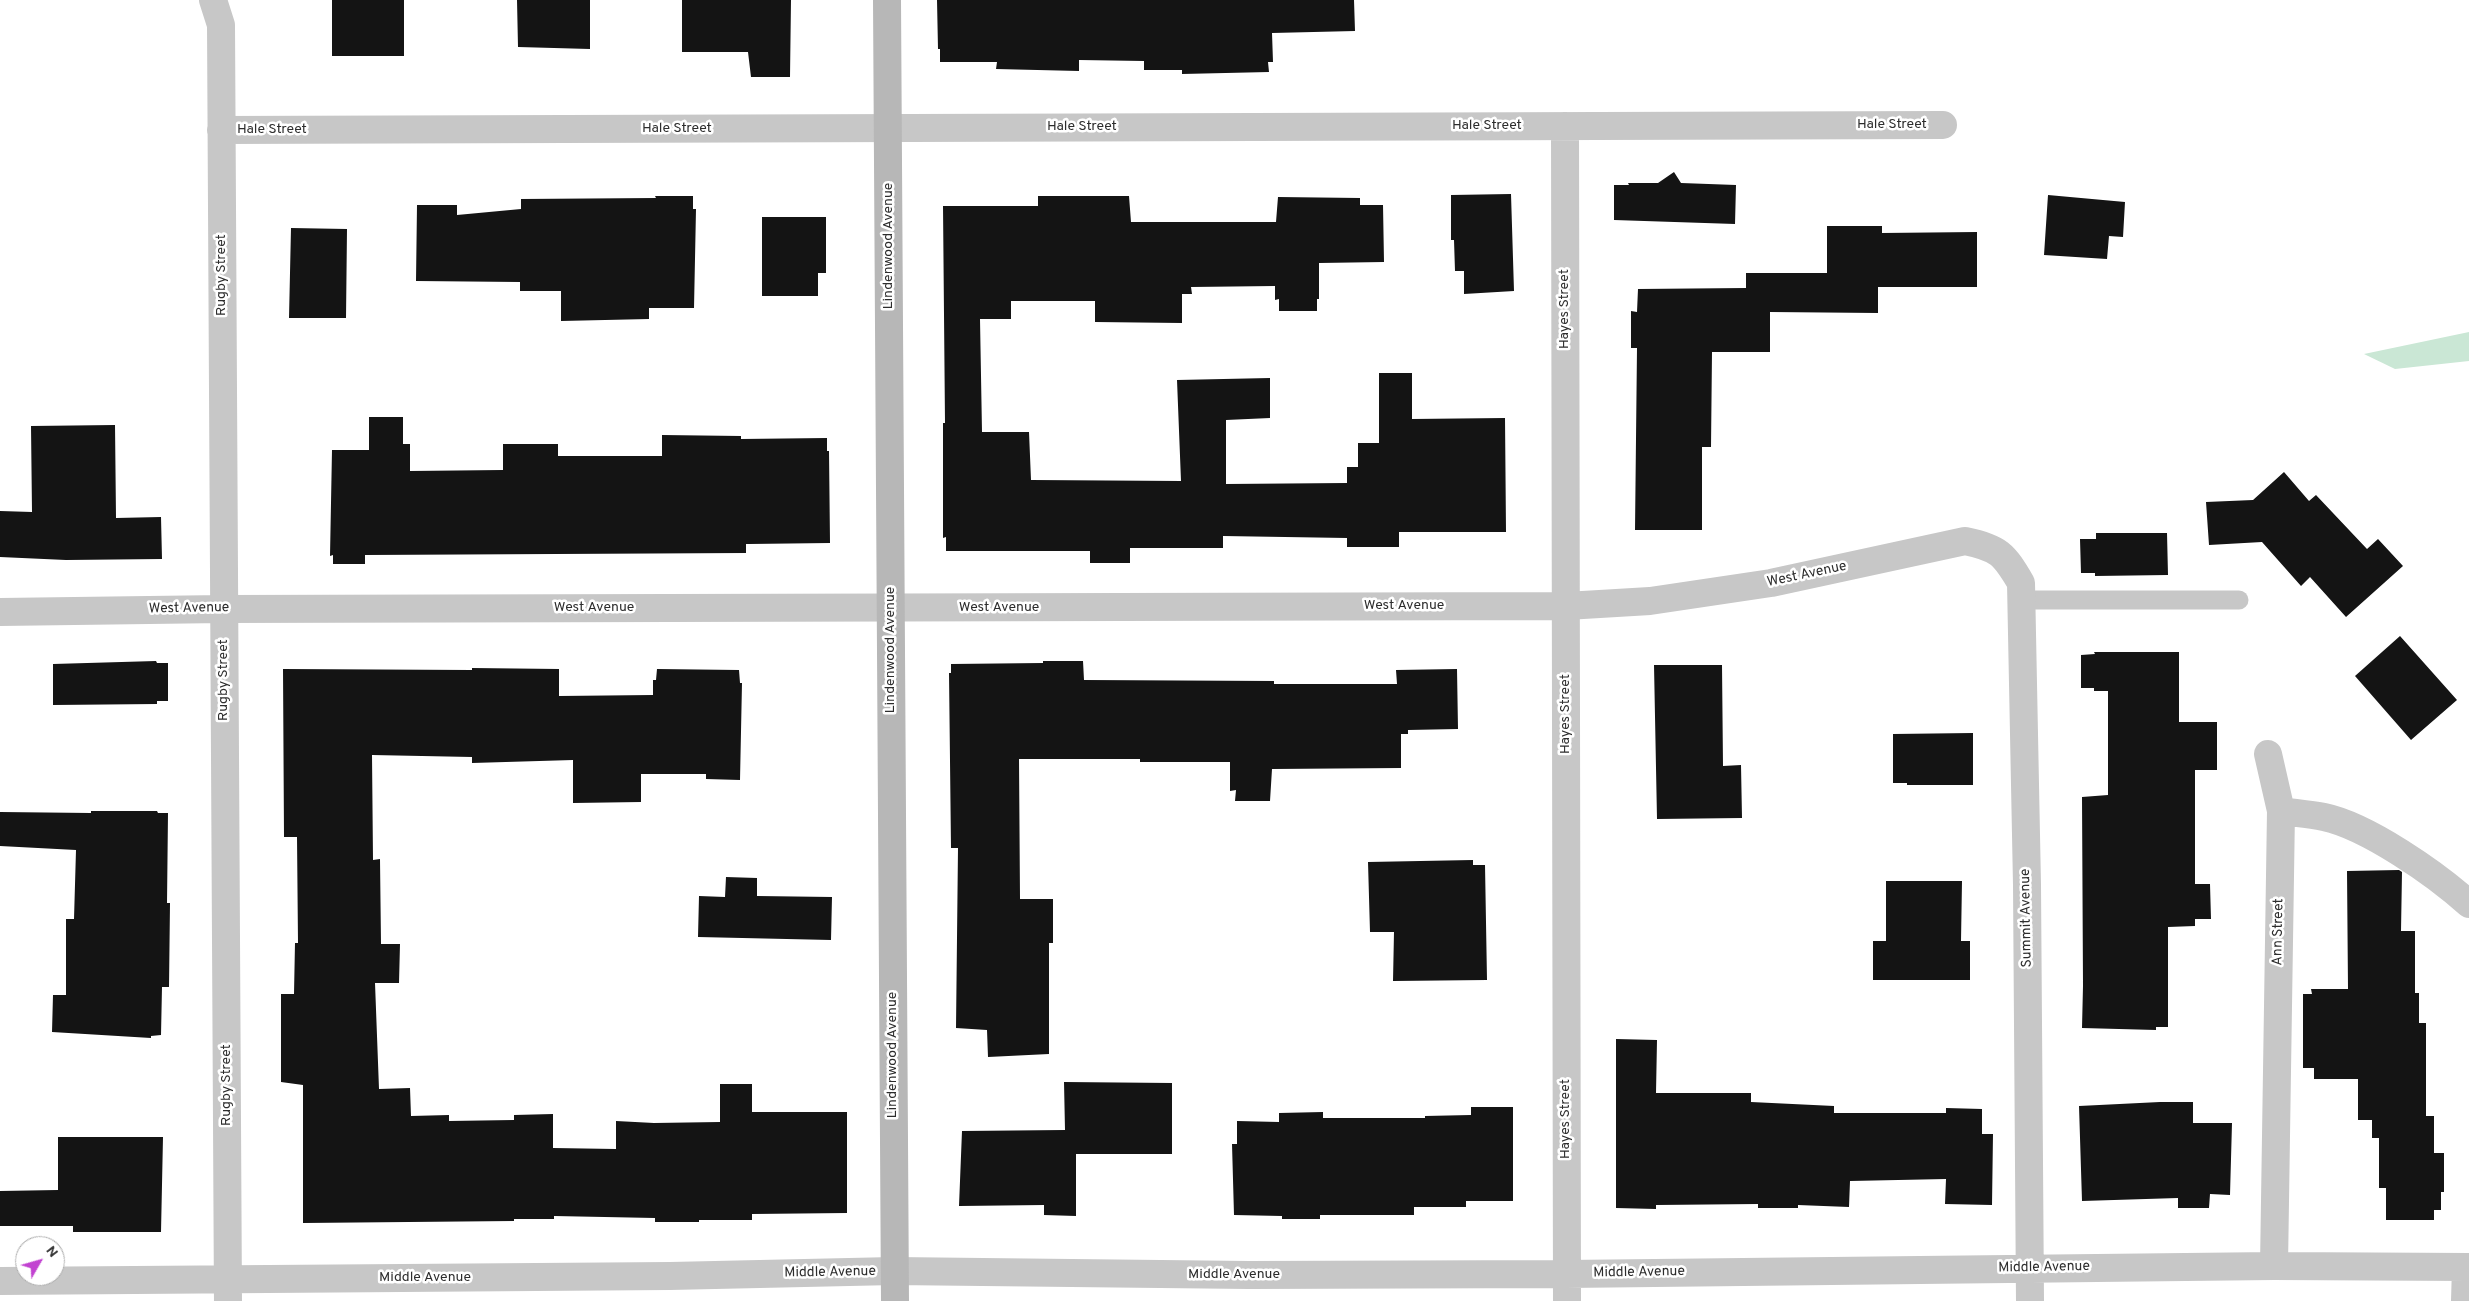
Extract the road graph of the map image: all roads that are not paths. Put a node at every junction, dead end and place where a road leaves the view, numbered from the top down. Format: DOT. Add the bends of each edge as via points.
graph roads {
  1 [pos="214,0"];
  2 [pos="887,0"];
  3 [pos="1943,125"];
  4 [pos="1565,126"];
  5 [pos="889,128"];
  6 [pos="221,130"];
  7 [pos="1991,548"];
  8 [pos="2021,600"];
  9 [pos="2239,600"];
  10 [pos="1566,606"];
  11 [pos="223,608"];
  12 [pos="891,608"];
  13 [pos="0,612"];
  14 [pos="2268,754"];
  15 [pos="2281,811"];
  16 [pos="2469,904"];
  17 [pos="2274,1266"];
  18 [pos="2467,1267"];
  19 [pos="2030,1268"];
  20 [pos="894,1272"];
  21 [pos="1566,1274"];
  22 [pos="0,1280"];
  23 [pos="228,1290"];
  24 [pos="894,1301"];
  25 [pos="1566,1301"];
  26 [pos="2030,1301"];
  27 [pos="2466,1301"];
  1 -- 6 [label="street, Rugby Street" via="221,25"];
  2 -- 5 [label="street, Lindenwood Avenue"];
  3 -- 4 [label="street, Hale Street"];
  4 -- 5 [label="street, Hale Street"];
  4 -- 10 [label="street, Hayes Street"];
  5 -- 6 [label="street, Hale Street"];
  5 -- 12 [label="street, Lindenwood Avenue"];
  6 -- 11 [label="street, Rugby Street"];
  7 -- 8 [label="street, Summit Avenue" via="2007,559 2021,583"];
  7 -- 10 [label="street, West Avenue" via="1965,541 1771,583 1650,600"];
  8 -- 9 [label="lane"];
  8 -- 19 [label="street, Summit Avenue"];
  10 -- 12 [label="street, West Avenue"];
  10 -- 21 [label="street, Hayes Street"];
  11 -- 12 [label="street, West Avenue"];
  11 -- 13 [label="street, West Avenue"];
  11 -- 23 [label="street, Rugby Street"];
  12 -- 20 [label="street, Lindenwood Avenue"];
  14 -- 15 [label="street"];
  15 -- 16 [label="street" via="2325,817 2362,831 2430,872"];
  15 -- 17 [label="street, Ann Street"];
  17 -- 18 [label="street, Middle Avenue"];
  17 -- 19 [label="street, Middle Avenue"];
  18 -- 27 [label="street"];
  19 -- 21 [label="street, Middle Avenue"];
  19 -- 26 [label="street, Summit Avenue"];
  20 -- 21 [label="street, Middle Avenue"];
  20 -- 23 [label="street, Middle Avenue"];
  20 -- 24 [label="street, Lindenwood Avenue"];
  21 -- 25 [label="street, Hayes Street"];
  22 -- 23 [label="street, Middle Avenue"];
}
